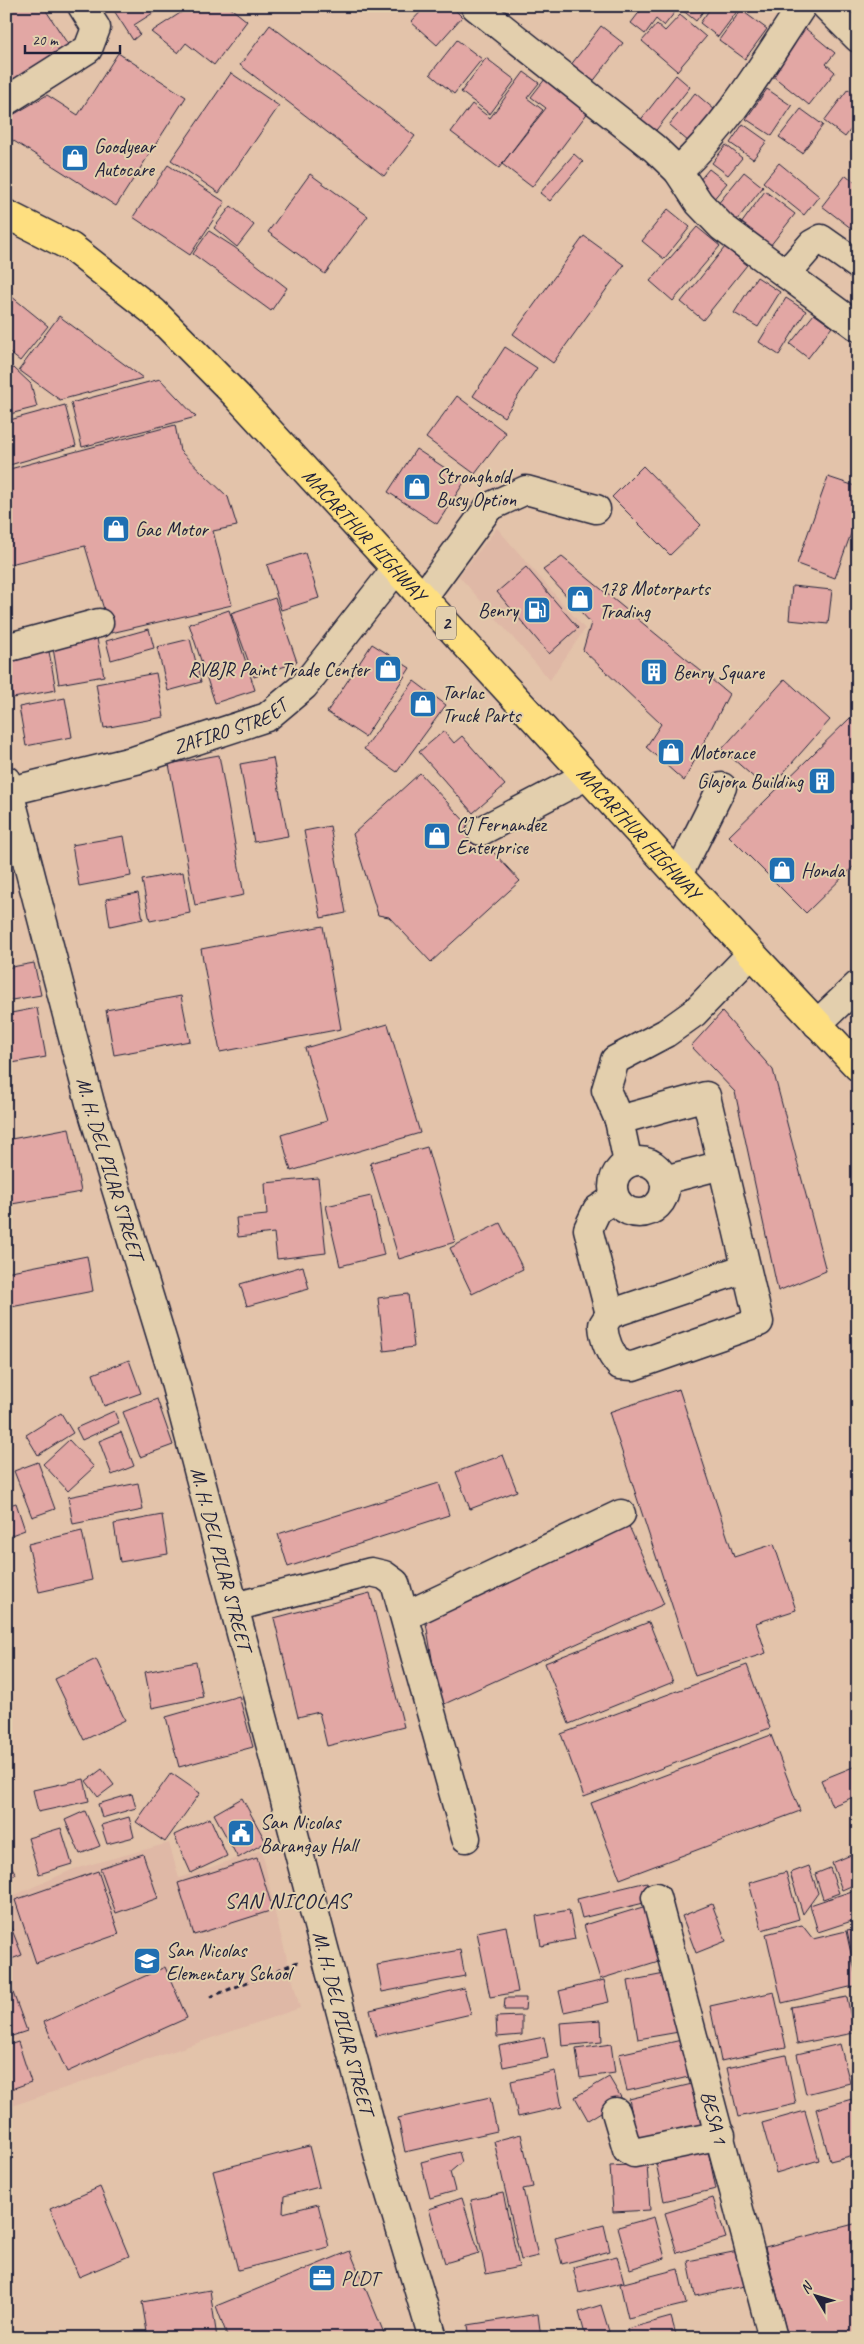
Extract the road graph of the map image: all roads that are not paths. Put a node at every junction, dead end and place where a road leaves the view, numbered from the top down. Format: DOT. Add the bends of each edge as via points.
graph roads {
  1 [pos="82,6"];
  2 [pos="475,6"];
  3 [pos="802,6"];
  4 [pos="826,6"];
  5 [pos="858,38"];
  6 [pos="6,101"];
  7 [pos="678,171"];
  8 [pos="6,214"];
  9 [pos="858,265"];
  10 [pos="786,274"];
  11 [pos="858,327"];
  12 [pos="596,509"];
  13 [pos="396,569"];
  14 [pos="423,598"];
  15 [pos="99,623"];
  16 [pos="6,648"];
  17 [pos="586,776"];
  18 [pos="722,787"];
  19 [pos="7,788"];
  20 [pos="481,831"];
  21 [pos="678,875"];
  22 [pos="751,954"];
  23 [pos="858,985"];
  24 [pos="817,1024"];
  25 [pos="858,1067"];
  26 [pos="619,1120"];
  27 [pos="628,1163"];
  28 [pos="722,1165"];
  29 [pos="664,1180"];
  30 [pos="615,1198"];
  31 [pos="746,1268"];
  32 [pos="610,1314"];
  33 [pos="621,1514"];
  34 [pos="234,1607"];
  35 [pos="405,1616"];
  36 [pos="466,1838"];
  37 [pos="656,1897"];
  38 [pos="616,2112"];
  39 [pos="721,2135"];
  40 [pos="434,2338"];
  41 [pos="773,2338"];
  1 -- 6 [label="street" via="96,28 88,49"];
  2 -- 7 [label="street" via="654,148"];
  3 -- 7 [label="street" via="717,130"];
  4 -- 5 [label="street"];
  7 -- 10 [label="street" via="699,203 722,227"];
  8 -- 13 [label="highway, MACARTHUR HIGHWAY / 2" via="71,247 154,312 237,396"];
  9 -- 10 [label="street" via="821,239 812,244"];
  10 -- 11 [label="street"];
  12 -- 14 [label="street" via="526,490 489,507"];
  13 -- 14 [label="highway, MACARTHUR HIGHWAY / 2"];
  13 -- 19 [label="street, ZAFIRO STREET" via="304,686 267,718 136,760"];
  14 -- 17 [label="highway, MACARTHUR HIGHWAY / 2"];
  15 -- 16 [label="street"];
  17 -- 20 [label="street"];
  17 -- 21 [label="highway, MACARTHUR HIGHWAY / 2"];
  18 -- 21 [label="street"];
  19 -- 34 [label="street, M. H. DEL PILAR STREET" via="90,1104 173,1375"];
  21 -- 22 [label="highway, MACARTHUR HIGHWAY / 2"];
  22 -- 24 [label="highway, MACARTHUR HIGHWAY / 2"];
  22 -- 26 [label="street" via="694,1012 666,1032 615,1060 606,1090"];
  23 -- 24 [label="street"];
  24 -- 25 [label="highway, MACARTHUR HIGHWAY / 2"];
  26 -- 27 [label="street"];
  26 -- 28 [label="street" via="706,1096"];
  27 -- 29 [label="street" via="646,1162 654,1166"];
  27 -- 30 [label="street" via="616,1174 613,1182"];
  28 -- 29 [label="street"];
  28 -- 31 [label="street"];
  29 -- 30 [label="street" via="663,1198 650,1211 634,1213"];
  30 -- 32 [label="street" via="597,1210 588,1229"];
  31 -- 32 [label="street"];
  31 -- 32 [label="street" via="759,1322 642,1363 620,1365 612,1357 603,1325"];
  33 -- 35 [label="street"];
  34 -- 35 [label="street" via="371,1572 384,1575 395,1584"];
  34 -- 40 [label="street, M. H. DEL PILAR STREET" via="379,2158"];
  35 -- 36 [label="street"];
  37 -- 39 [label="street, BESA 1"];
  38 -- 39 [label="street" via="627,2149 634,2153"];
  39 -- 41 [label="street, BESA 1"];
}
